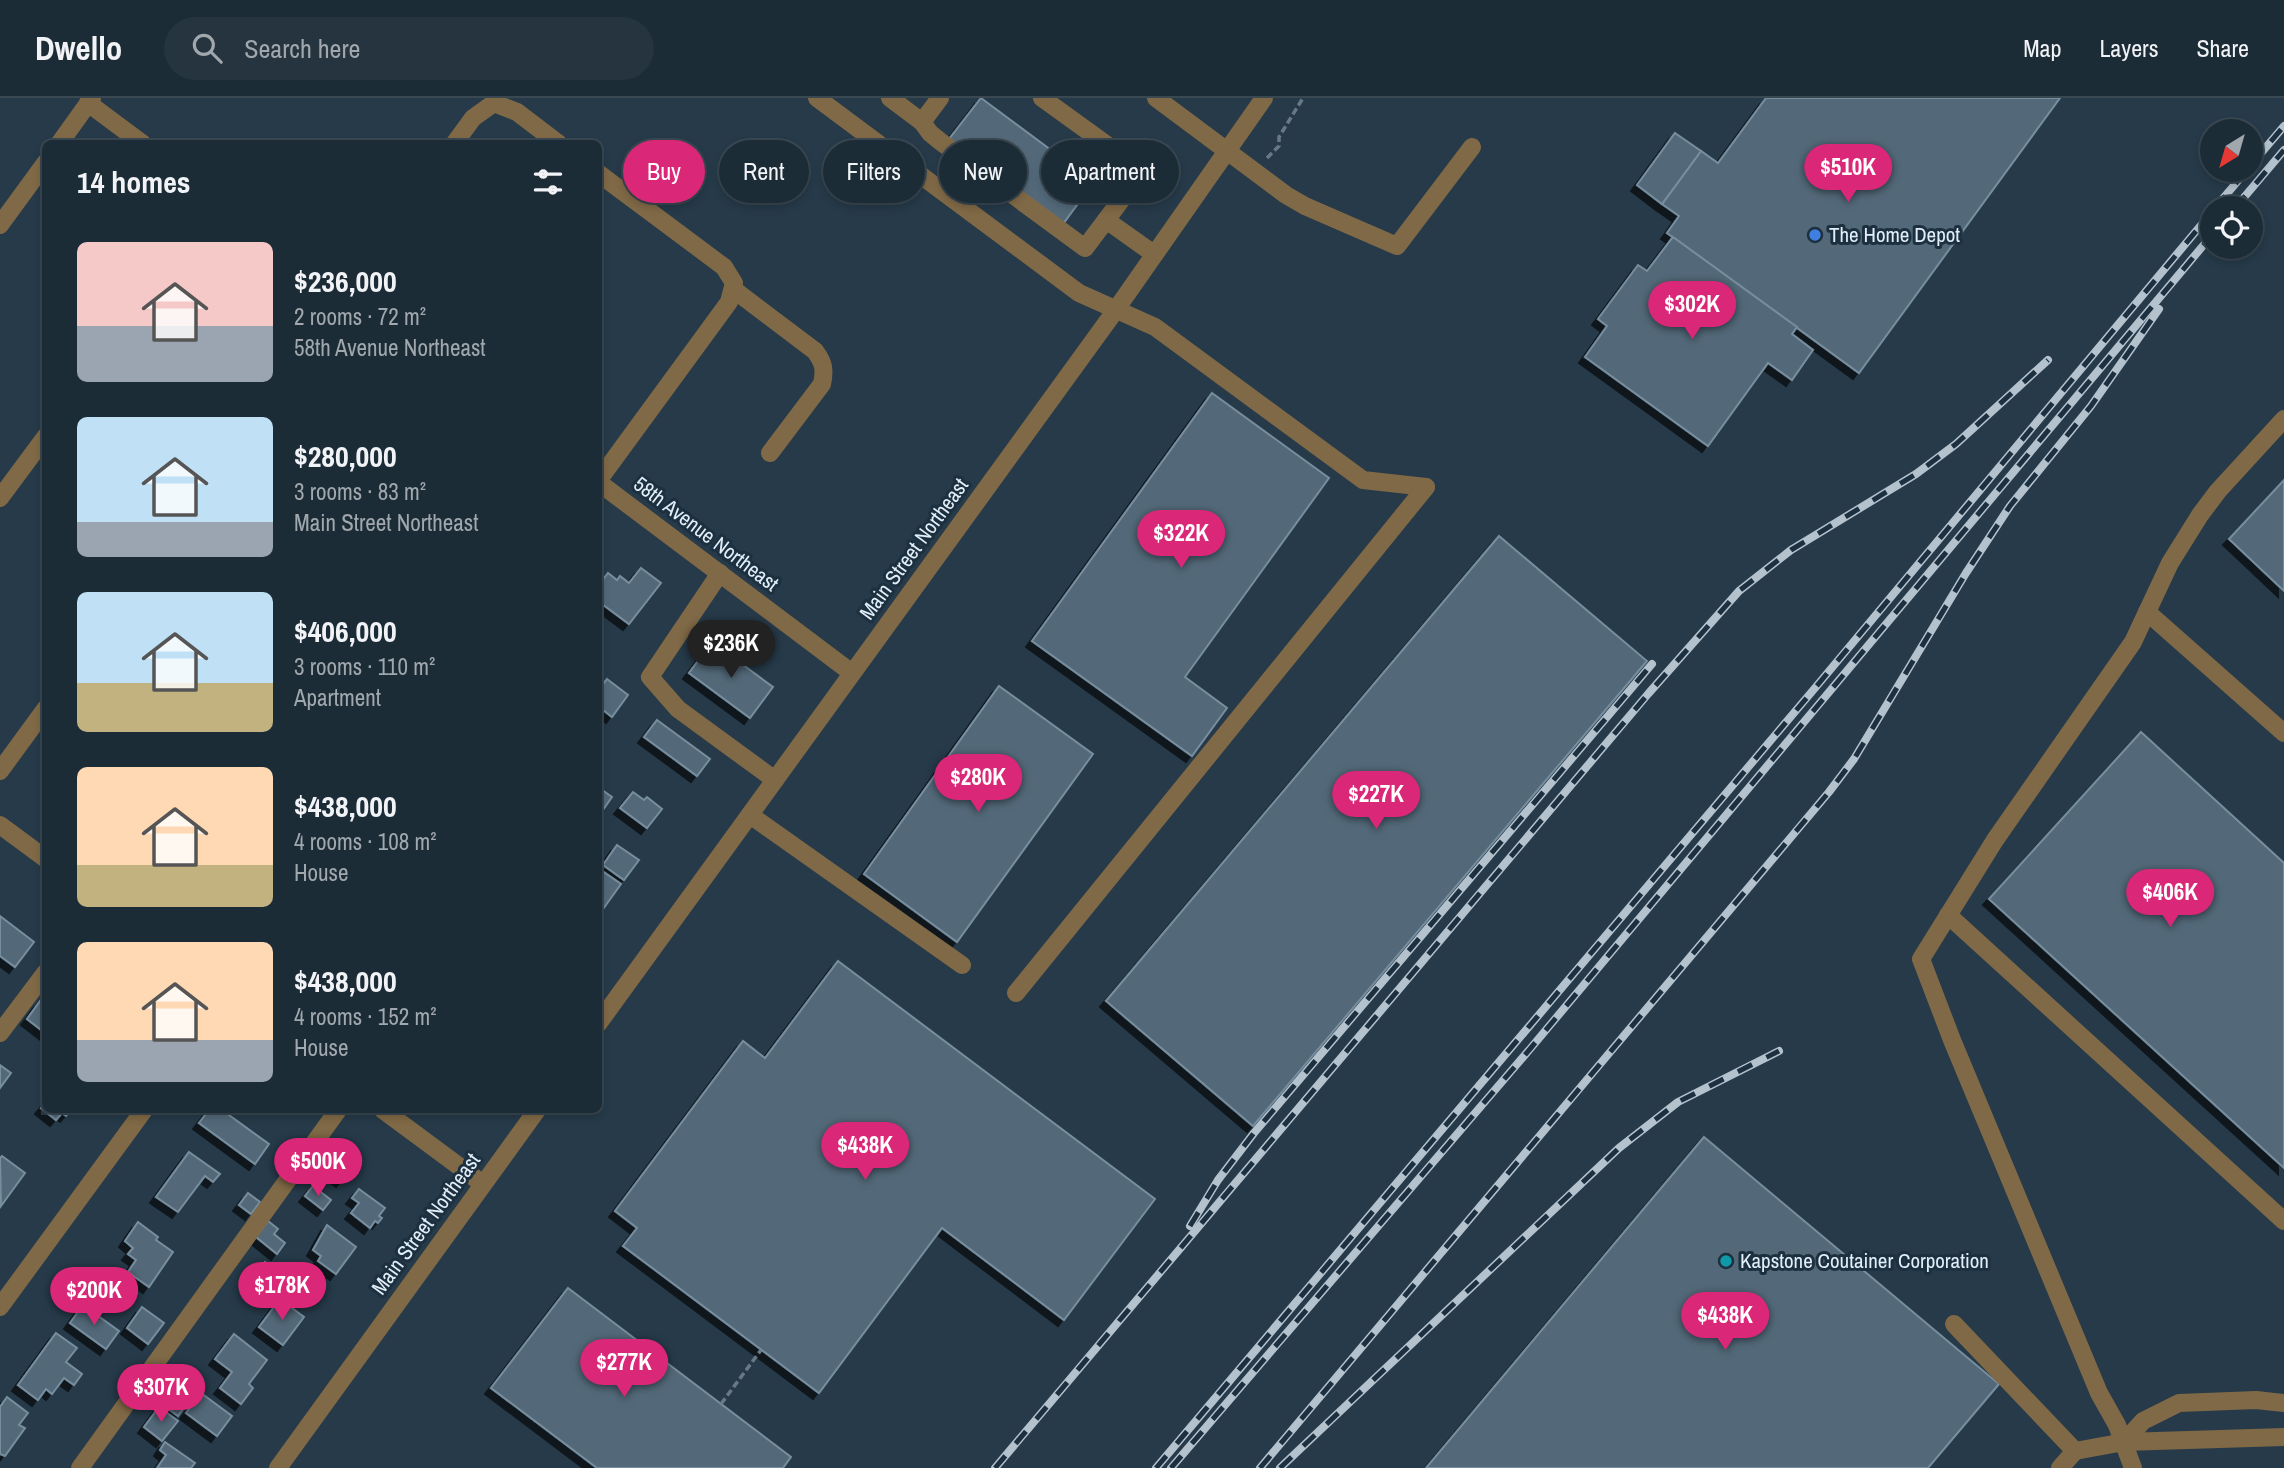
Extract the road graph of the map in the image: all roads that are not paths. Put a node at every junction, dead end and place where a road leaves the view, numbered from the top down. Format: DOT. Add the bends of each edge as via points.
graph roads {
  1 [pos="817,98"];
  2 [pos="890,98"];
  3 [pos="940,98"];
  4 [pos="1042,98"];
  5 [pos="1156,98"];
  6 [pos="1264,98"];
  7 [pos="90,101"];
  8 [pos="922,122"];
  9 [pos="62,140"];
  10 [pos="138,140"];
  11 [pos="457,140"];
  12 [pos="554,140"];
  13 [pos="1472,147"];
  14 [pos="1226,150"];
  15 [pos="42,167"];
  16 [pos="602,176"];
  17 [pos="1106,220"];
  18 [pos="0,225"];
  19 [pos="1154,254"];
  20 [pos="734,286"];
  21 [pos="1115,311"];
  22 [pos="2284,419"];
  23 [pos="42,441"];
  24 [pos="771,453"];
  25 [pos="602,477"];
  26 [pos="602,485"];
  27 [pos="0,498"];
  28 [pos="720,573"];
  29 [pos="2147,612"];
  30 [pos="852,673"];
  31 [pos="42,713"];
  32 [pos="2284,733"];
  33 [pos="0,771"];
  34 [pos="775,780"];
  35 [pos="750,815"];
  36 [pos="0,825"];
  37 [pos="42,856"];
  38 [pos="1948,915"];
  39 [pos="962,965"];
  40 [pos="42,977"];
  41 [pos="1016,993"];
  42 [pos="602,1018"];
  43 [pos="0,1033"];
  44 [pos="142,1113"];
  45 [pos="336,1113"];
  46 [pos="387,1113"];
  47 [pos="535,1113"];
  48 [pos="483,1184"];
  49 [pos="2284,1221"];
  50 [pos="0,1307"];
  51 [pos="1954,1324"];
  52 [pos="2284,1403"];
  53 [pos="2284,1437"];
  54 [pos="2124,1442"];
  55 [pos="2075,1451"];
  56 [pos="80,1468"];
  57 [pos="278,1468"];
  58 [pos="2060,1468"];
  59 [pos="2133,1468"];
  1 -- 21 [label="street" via="1079,293"];
  2 -- 8 [label="street"];
  3 -- 8 [label="street"];
  4 -- 17 [label="street" via="1143,171"];
  5 -- 14 [label="street"];
  6 -- 14 [label="street, Main Street Northeast"];
  7 -- 9 [label="street"];
  7 -- 10 [label="street"];
  8 -- 17 [label="street" via="941,142 1085,248"];
  11 -- 12 [label="street" via="473,118 494,103 517,112"];
  13 -- 14 [label="street" via="1397,246 1286,195"];
  14 -- 19 [label="street, Main Street Northeast"];
  15 -- 18 [label="street"];
  16 -- 20 [label="street" via="724,267"];
  17 -- 19 [label="street"];
  19 -- 21 [label="street, Main Street Northeast"];
  20 -- 24 [label="street" via="815,351 825,372"];
  20 -- 25 [label="street" via="729,302"];
  21 -- 30 [label="street, Main Street Northeast"];
  21 -- 41 [label="street" via="1155,327 1363,480 1426,487"];
  22 -- 29 [label="street" via="2200,515"];
  23 -- 27 [label="street"];
  26 -- 28 [label="street, 58th Avenue Northeast"];
  28 -- 30 [label="street, 58th Avenue Northeast"];
  28 -- 34 [label="street" via="650,677 678,709"];
  29 -- 32 [label="street"];
  29 -- 38 [label="street" via="2133,642"];
  30 -- 34 [label="street, Main Street Northeast"];
  31 -- 33 [label="street"];
  34 -- 35 [label="street, Main Street Northeast"];
  35 -- 39 [label="street"];
  35 -- 42 [label="street, Main Street Northeast"];
  36 -- 37 [label="street"];
  38 -- 49 [label="street"];
  38 -- 54 [label="street" via="1921,959 2099,1393"];
  40 -- 43 [label="street"];
  44 -- 50 [label="street"];
  45 -- 56 [label="street"];
  46 -- 48 [label="street"];
  47 -- 48 [label="street, Main Street Northeast"];
  48 -- 57 [label="street, Main Street Northeast"];
  51 -- 55 [label="street"];
  52 -- 54 [label="street" via="2179,1403 2143,1421"];
  53 -- 54 [label="street"];
  54 -- 55 [label="street"];
  54 -- 59 [label="street"];
  55 -- 58 [label="street"];
}
